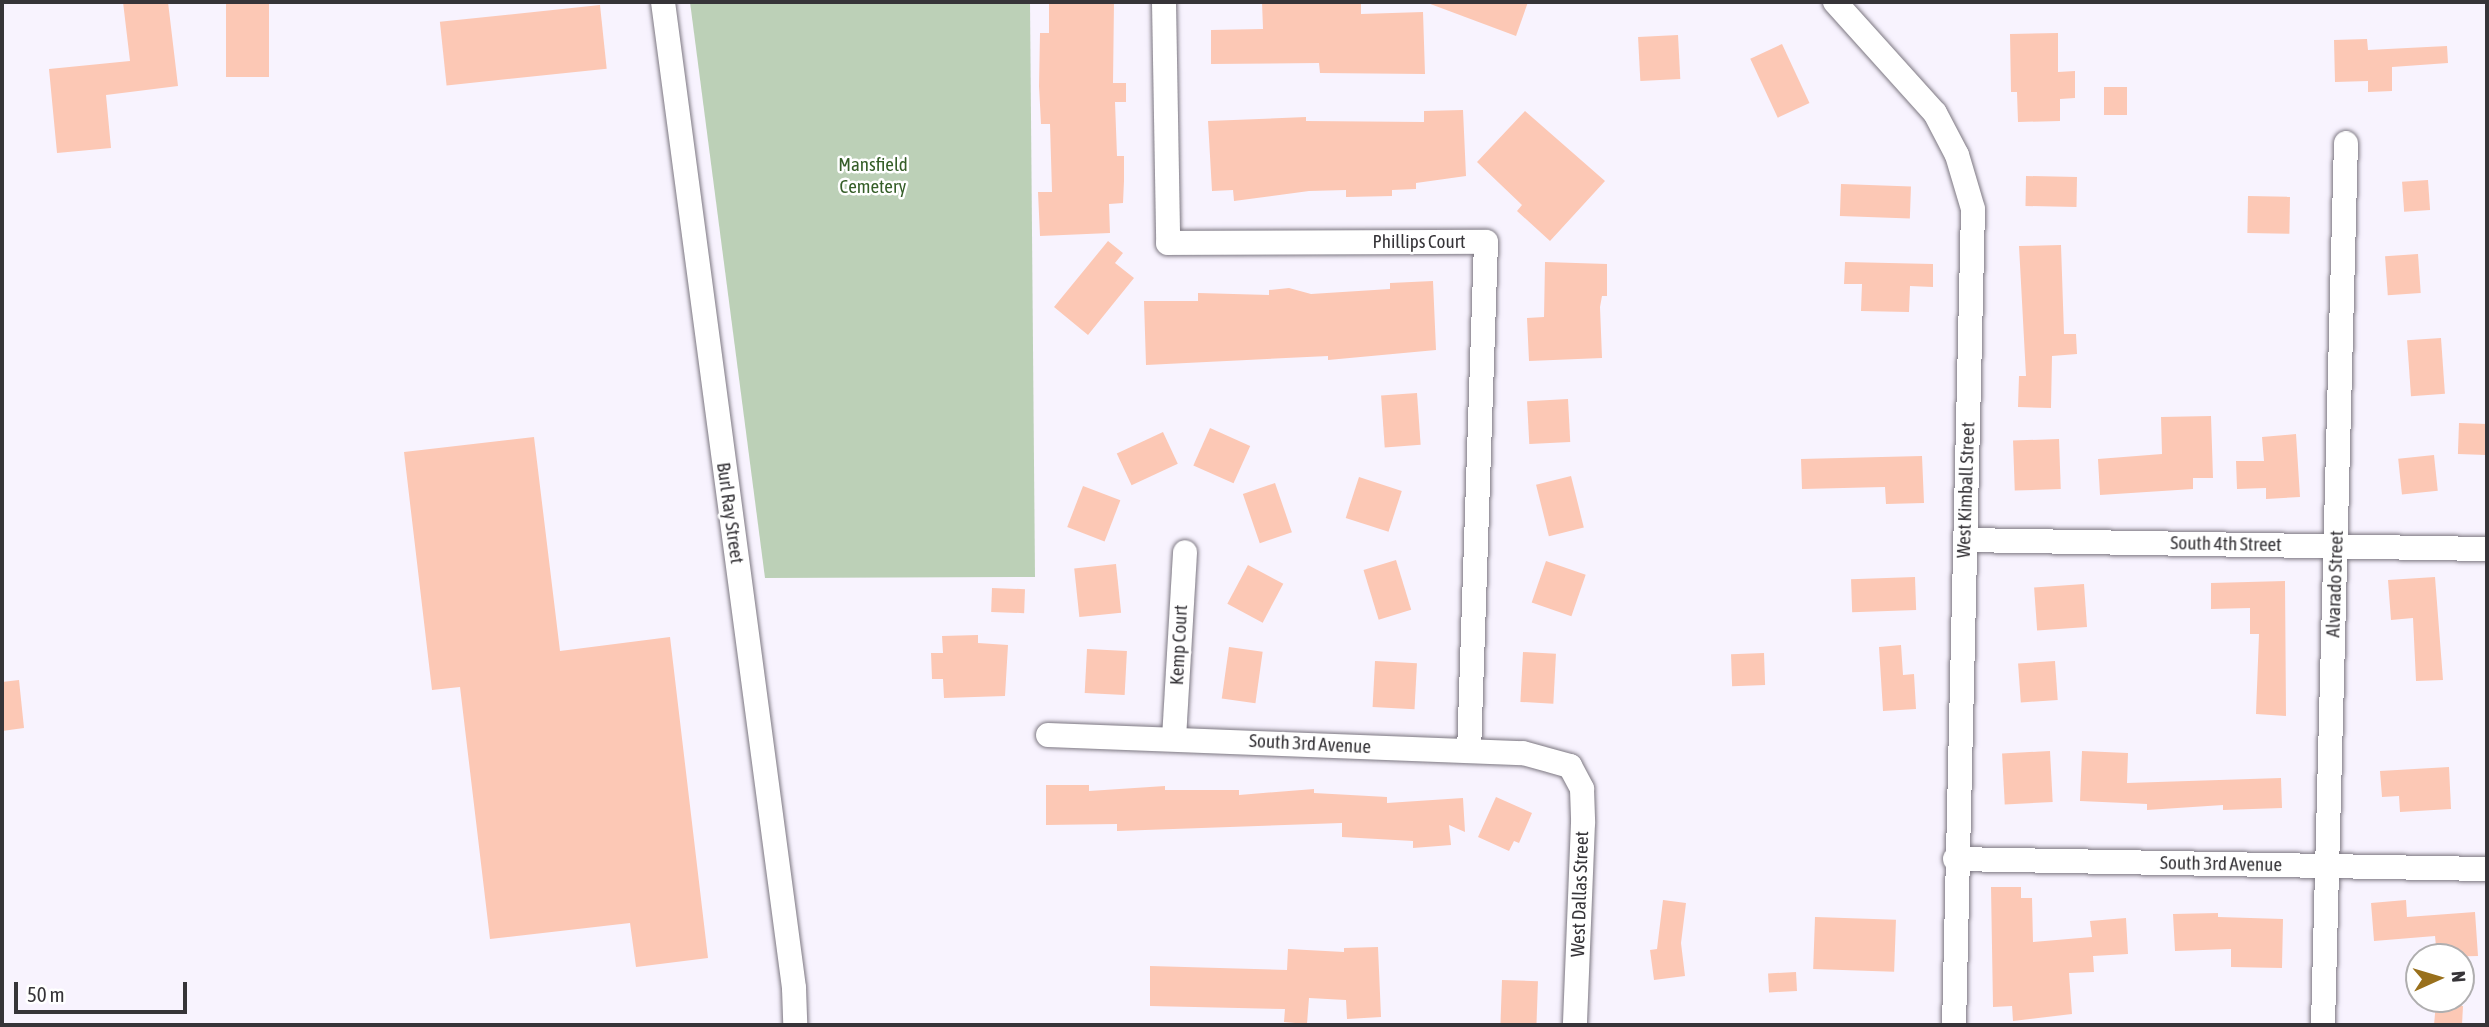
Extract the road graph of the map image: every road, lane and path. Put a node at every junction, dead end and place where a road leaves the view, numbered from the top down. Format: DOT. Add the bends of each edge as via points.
graph roads {
  1 [pos="663,2"];
  2 [pos="1164,2"];
  3 [pos="1835,2"];
  4 [pos="2346,143"];
  5 [pos="1965,540"];
  6 [pos="2336,546"];
  7 [pos="2487,549"];
  8 [pos="1185,552"];
  9 [pos="1048,735"];
  10 [pos="1174,738"];
  11 [pos="1469,751"];
  12 [pos="1570,766"];
  13 [pos="1955,859"];
  14 [pos="2327,866"];
  15 [pos="2487,869"];
  16 [pos="794,1025"];
  17 [pos="1575,1025"];
  18 [pos="1954,1025"];
  19 [pos="2323,1025"];
  1 -- 16 [label="street, Burl Ray Street" via="794,988"];
  2 -- 11 [label="street, Phillips Court" via="1168,243 1486,242"];
  3 -- 5 [label="street, West Kimball Street" via="1935,113 1957,155 1973,209"];
  4 -- 6 [label="street, Alvarado Street"];
  5 -- 6 [label="street, South 4th Street"];
  5 -- 13 [label="street, West Kimball Street"];
  6 -- 7 [label="street, South 4th Street"];
  6 -- 14 [label="street, Alvarado Street"];
  8 -- 10 [label="street, Kemp Court"];
  9 -- 10 [label="street, South 3rd Avenue"];
  10 -- 11 [label="street, South 3rd Avenue"];
  11 -- 12 [label="street, South 3rd Avenue" via="1547,757"];
  12 -- 17 [label="street, West Dallas Street" via="1582,789 1583,823"];
  13 -- 14 [label="street, South 3rd Avenue"];
  13 -- 18 [label="street, West Kimball Street"];
  14 -- 15 [label="street, South 3rd Avenue"];
  14 -- 19 [label="street, Alvarado Street"];
}
